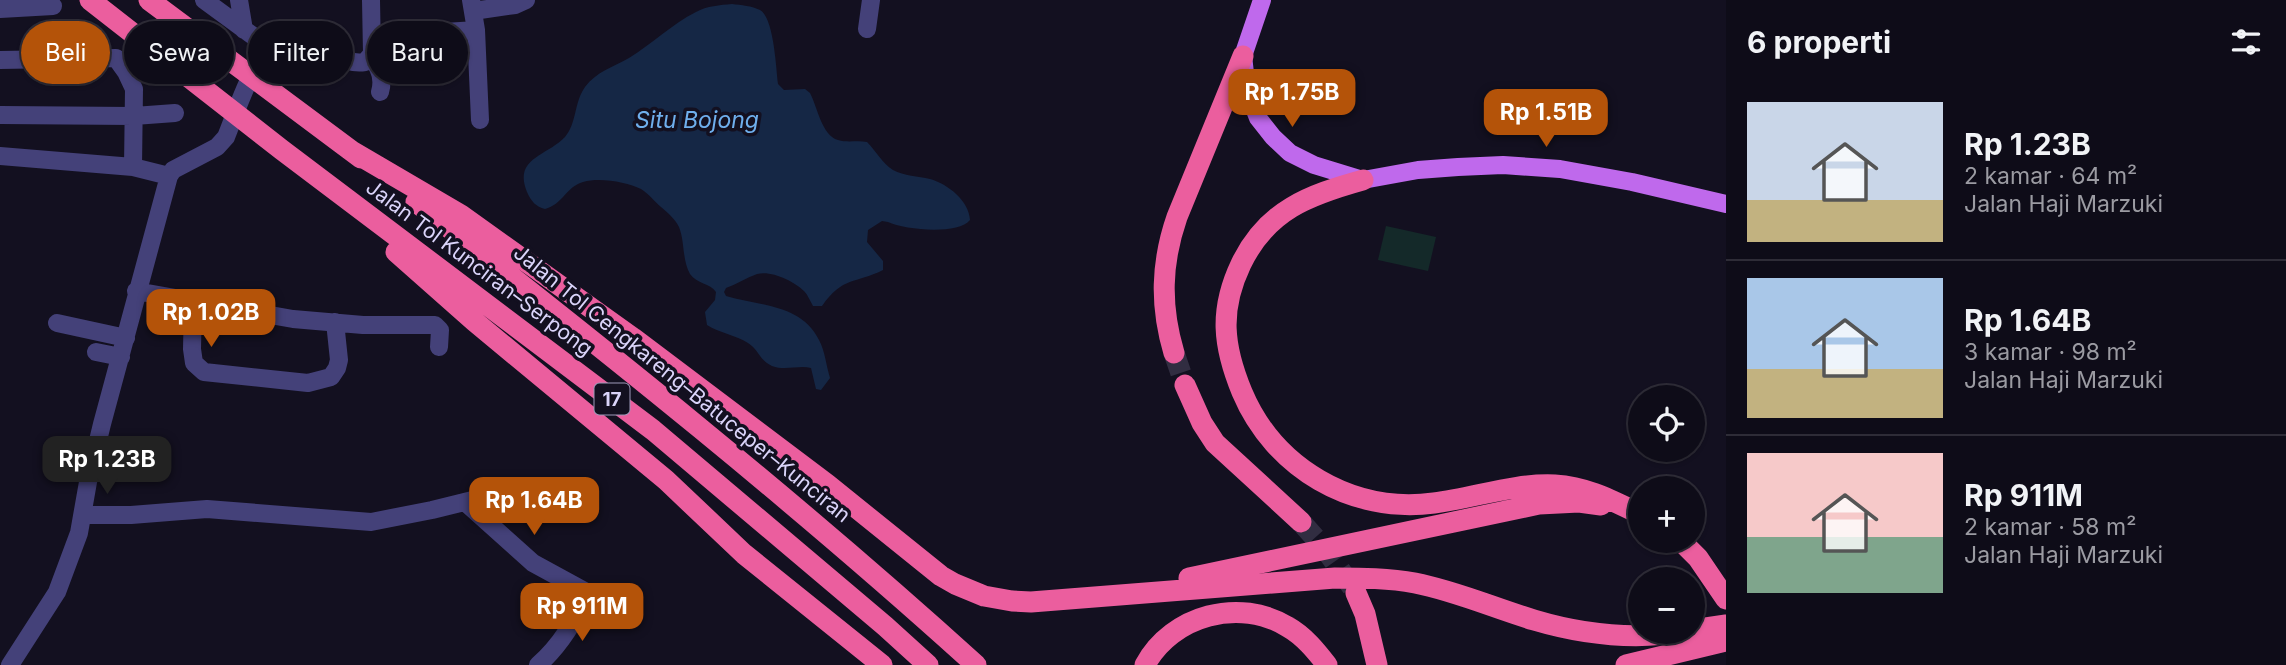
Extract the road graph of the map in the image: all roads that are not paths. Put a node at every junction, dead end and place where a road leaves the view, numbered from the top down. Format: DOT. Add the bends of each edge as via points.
graph roads {
  1 [pos="90,0"];
  2 [pos="149,0"];
  3 [pos="204,0"];
  4 [pos="239,0"];
  5 [pos="371,0"];
  6 [pos="526,0"];
  7 [pos="871,0"];
  8 [pos="1262,0"];
  9 [pos="49,3"];
  10 [pos="472,5"];
  11 [pos="0,9"];
  12 [pos="371,21"];
  13 [pos="867,29"];
  14 [pos="244,30"];
  15 [pos="476,30"];
  16 [pos="468,31"];
  17 [pos="248,33"];
  18 [pos="1243,56"];
  19 [pos="0,60"];
  20 [pos="248,84"];
  21 [pos="380,84"];
  22 [pos="380,92"];
  23 [pos="174,113"];
  24 [pos="0,115"];
  25 [pos="134,116"];
  26 [pos="479,121"];
  27 [pos="282,150"];
  28 [pos="350,150"];
  29 [pos="0,156"];
  30 [pos="133,167"];
  31 [pos="169,176"];
  32 [pos="1363,180"];
  33 [pos="1726,204"];
  34 [pos="136,291"];
  35 [pos="192,302"];
  36 [pos="335,322"];
  37 [pos="57,323"];
  38 [pos="125,338"];
  39 [pos="439,347"];
  40 [pos="96,352"];
  41 [pos="1174,353"];
  42 [pos="121,358"];
  43 [pos="1185,385"];
  44 [pos="466,502"];
  45 [pos="1628,508"];
  46 [pos="1628,510"];
  47 [pos="577,513"];
  48 [pos="83,515"];
  49 [pos="1301,522"];
  50 [pos="1693,553"];
  51 [pos="1356,593"];
  52 [pos="1092,597"];
  53 [pos="1726,599"];
  54 [pos="1726,625"];
  55 [pos="1705,628"];
  56 [pos="1628,635"];
  57 [pos="1726,641"];
  58 [pos="10,665"];
  59 [pos="538,665"];
  60 [pos="882,665"];
  61 [pos="928,665"];
  62 [pos="976,665"];
  63 [pos="1145,665"];
  64 [pos="1327,665"];
  65 [pos="1377,665"];
  66 [pos="1626,665"];
  1 -- 27 [label="highway, Jalan Tol Kunciran–Serpong / 17"];
  2 -- 28 [label="highway, 17"];
  3 -- 14 [label="street"];
  4 -- 14 [label="street"];
  5 -- 12 [label="street"];
  6 -- 10 [label="street" via="514,5"];
  7 -- 13 [label="street"];
  8 -- 18 [label="main road"];
  9 -- 11 [label="street"];
  10 -- 15 [label="street"];
  14 -- 17 [label="street"];
  15 -- 16 [label="street"];
  15 -- 26 [label="street"];
  18 -- 32 [label="main road" via="1251,101 1273,137 1305,162"];
  18 -- 41 [label="highway" via="1168,245 1163,305"];
  19 -- 25 [label="street" via="116,58 134,89"];
  20 -- 31 [label="street" via="226,137"];
  21 -- 22 [label="street"];
  23 -- 25 [label="street"];
  24 -- 25 [label="street"];
  25 -- 30 [label="street"];
  27 -- 60 [label="highway" via="474,321 666,480 744,554"];
  27 -- 61 [label="highway, Jalan Tol Kunciran–Serpong / 17" via="653,430"];
  28 -- 52 [label="highway" via="461,215 622,330 955,584 1012,601"];
  28 -- 62 [label="highway, Jalan Tol Cengkareng–Batuceper–Kunciran / 17" via="648,384 872,570"];
  29 -- 30 [label="street"];
  30 -- 31 [label="street"];
  31 -- 34 [label="street"];
  32 -- 33 [label="main road" via="1458,167 1560,169"];
  32 -- 45 [label="highway" via="1313,194 1281,214 1255,240 1231,287 1225,316 1229,358 1250,410 1275,446 1321,483 1396,504 1431,504 1550,485 1589,490"];
  34 -- 35 [label="street"];
  34 -- 38 [label="street"];
  35 -- 36 [label="street"];
  35 -- 36 [label="street" via="191,349 194,363 204,372 308,383 331,377 339,360"];
  36 -- 39 [label="street" via="435,325 440,330"];
  37 -- 38 [label="street"];
  38 -- 42 [label="street"];
  40 -- 42 [label="street"];
  42 -- 48 [label="street" via="90,470"];
  43 -- 49 [label="highway" via="1215,443"];
  44 -- 47 [label="street" via="523,492"];
  44 -- 48 [label="street" via="371,522 207,509"];
  44 -- 59 [label="street" via="533,563 588,593 573,624"];
  46 -- 52 [label="highway" via="1579,502 1539,504"];
  48 -- 58 [label="street" via="57,592"];
  50 -- 53 [label="highway"];
  51 -- 65 [label="highway" via="1366,614"];
  52 -- 56 [label="highway" via="1335,578 1379,579 1416,583 1532,619"];
  54 -- 55 [label="highway"];
  57 -- 66 [label="highway"];
  63 -- 64 [label="highway" via="1182,627 1212,614 1237,612 1264,616 1289,627"];
}
